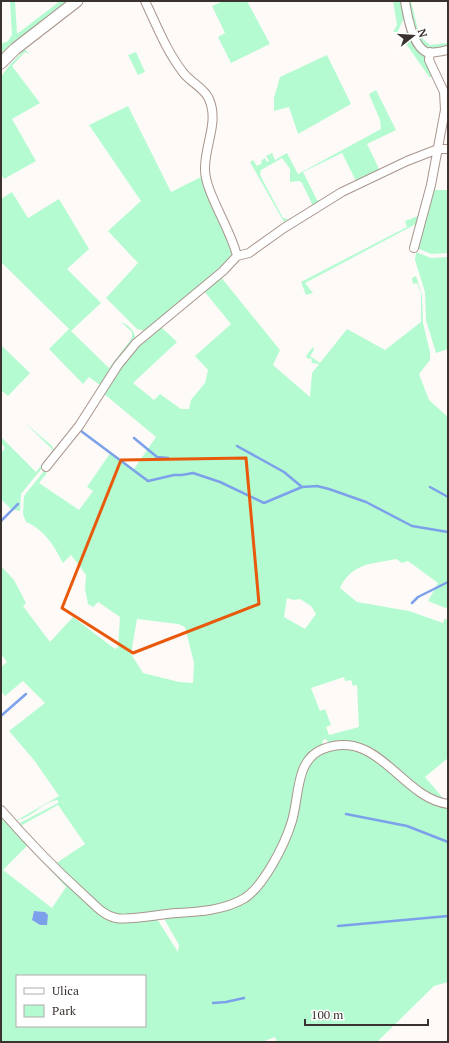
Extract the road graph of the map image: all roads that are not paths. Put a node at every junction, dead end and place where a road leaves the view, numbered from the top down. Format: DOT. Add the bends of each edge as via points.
graph roads {
  1 [pos="77,1"];
  2 [pos="145,1"];
  3 [pos="405,1"];
  4 [pos="448,50"];
  5 [pos="430,52"];
  6 [pos="1,62"];
  7 [pos="438,149"];
  8 [pos="448,149"];
  9 [pos="414,248"];
  10 [pos="237,256"];
  11 [pos="46,467"];
  12 [pos="448,804"];
  13 [pos="1,810"];
  1 -- 6 [label="street"];
  2 -- 10 [label="street" via="177,64 190,80 205,92 210,101 212,128 205,175"];
  3 -- 5 [label="street" via="410,27 423,49"];
  4 -- 5 [label="street"];
  5 -- 7 [label="street" via="429,60 441,84 445,101"];
  7 -- 8 [label="street"];
  7 -- 9 [label="street"];
  7 -- 10 [label="street" via="342,192 249,252"];
  10 -- 11 [label="street" via="223,271 136,343 118,365 79,426"];
  12 -- 13 [label="street" via="426,797 380,758 362,748 341,746 323,749 310,758 304,767 292,823 286,837 263,878 249,894 237,902 207,910 121,919 104,912 68,881"];
}
